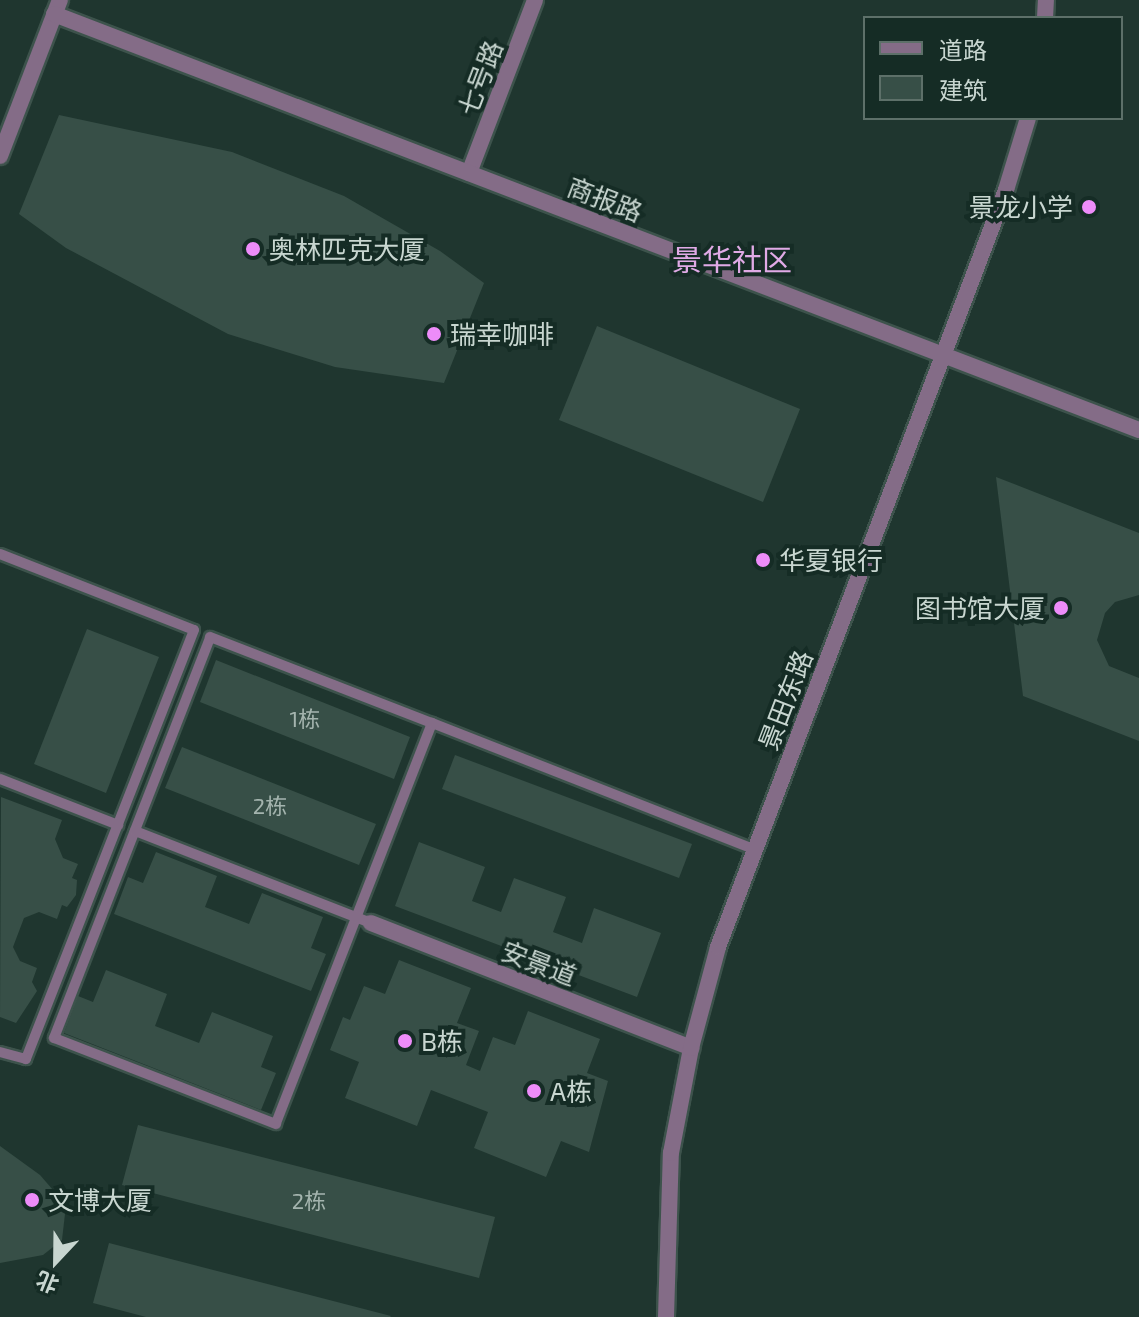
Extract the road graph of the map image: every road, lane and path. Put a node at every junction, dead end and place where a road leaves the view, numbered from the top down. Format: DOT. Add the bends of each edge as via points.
graph roads {
  1 [pos="535,0"];
  2 [pos="57,7"];
  3 [pos="1027,120"];
  4 [pos="0,156"];
  5 [pos="469,173"];
  6 [pos="944,355"];
  7 [pos="1139,430"];
  8 [pos="0,554"];
  9 [pos="432,723"];
  10 [pos="0,779"];
  11 [pos="118,825"];
  12 [pos="135,831"];
  13 [pos="754,849"];
  14 [pos="364,920"];
  15 [pos="691,1048"];
  16 [pos="0,1052"];
  17 [pos="666,1317"];
  1 -- 5 [label="street, 七号路"];
  2 -- 4 [label="street"];
  2 -- 5 [label="street, 商报路"];
  3 -- 6 [label="street, 景田东路"];
  5 -- 6 [label="street, 商报路"];
  6 -- 7 [label="street, 商报路"];
  6 -- 13 [label="street, 景田东路"];
  8 -- 11 [label="lane" via="194,630"];
  9 -- 12 [label="lane" via="210,637"];
  9 -- 13 [label="lane"];
  9 -- 14 [label="lane"];
  10 -- 11 [label="lane"];
  11 -- 16 [label="lane" via="26,1059"];
  12 -- 14 [label="lane"];
  12 -- 14 [label="lane" via="54,1038 172,1084 276,1124"];
  13 -- 15 [label="street, 景田东路" via="718,947"];
  14 -- 15 [label="street, 安景道"];
  15 -- 17 [label="street, 景田东路" via="668,1188"];
}
